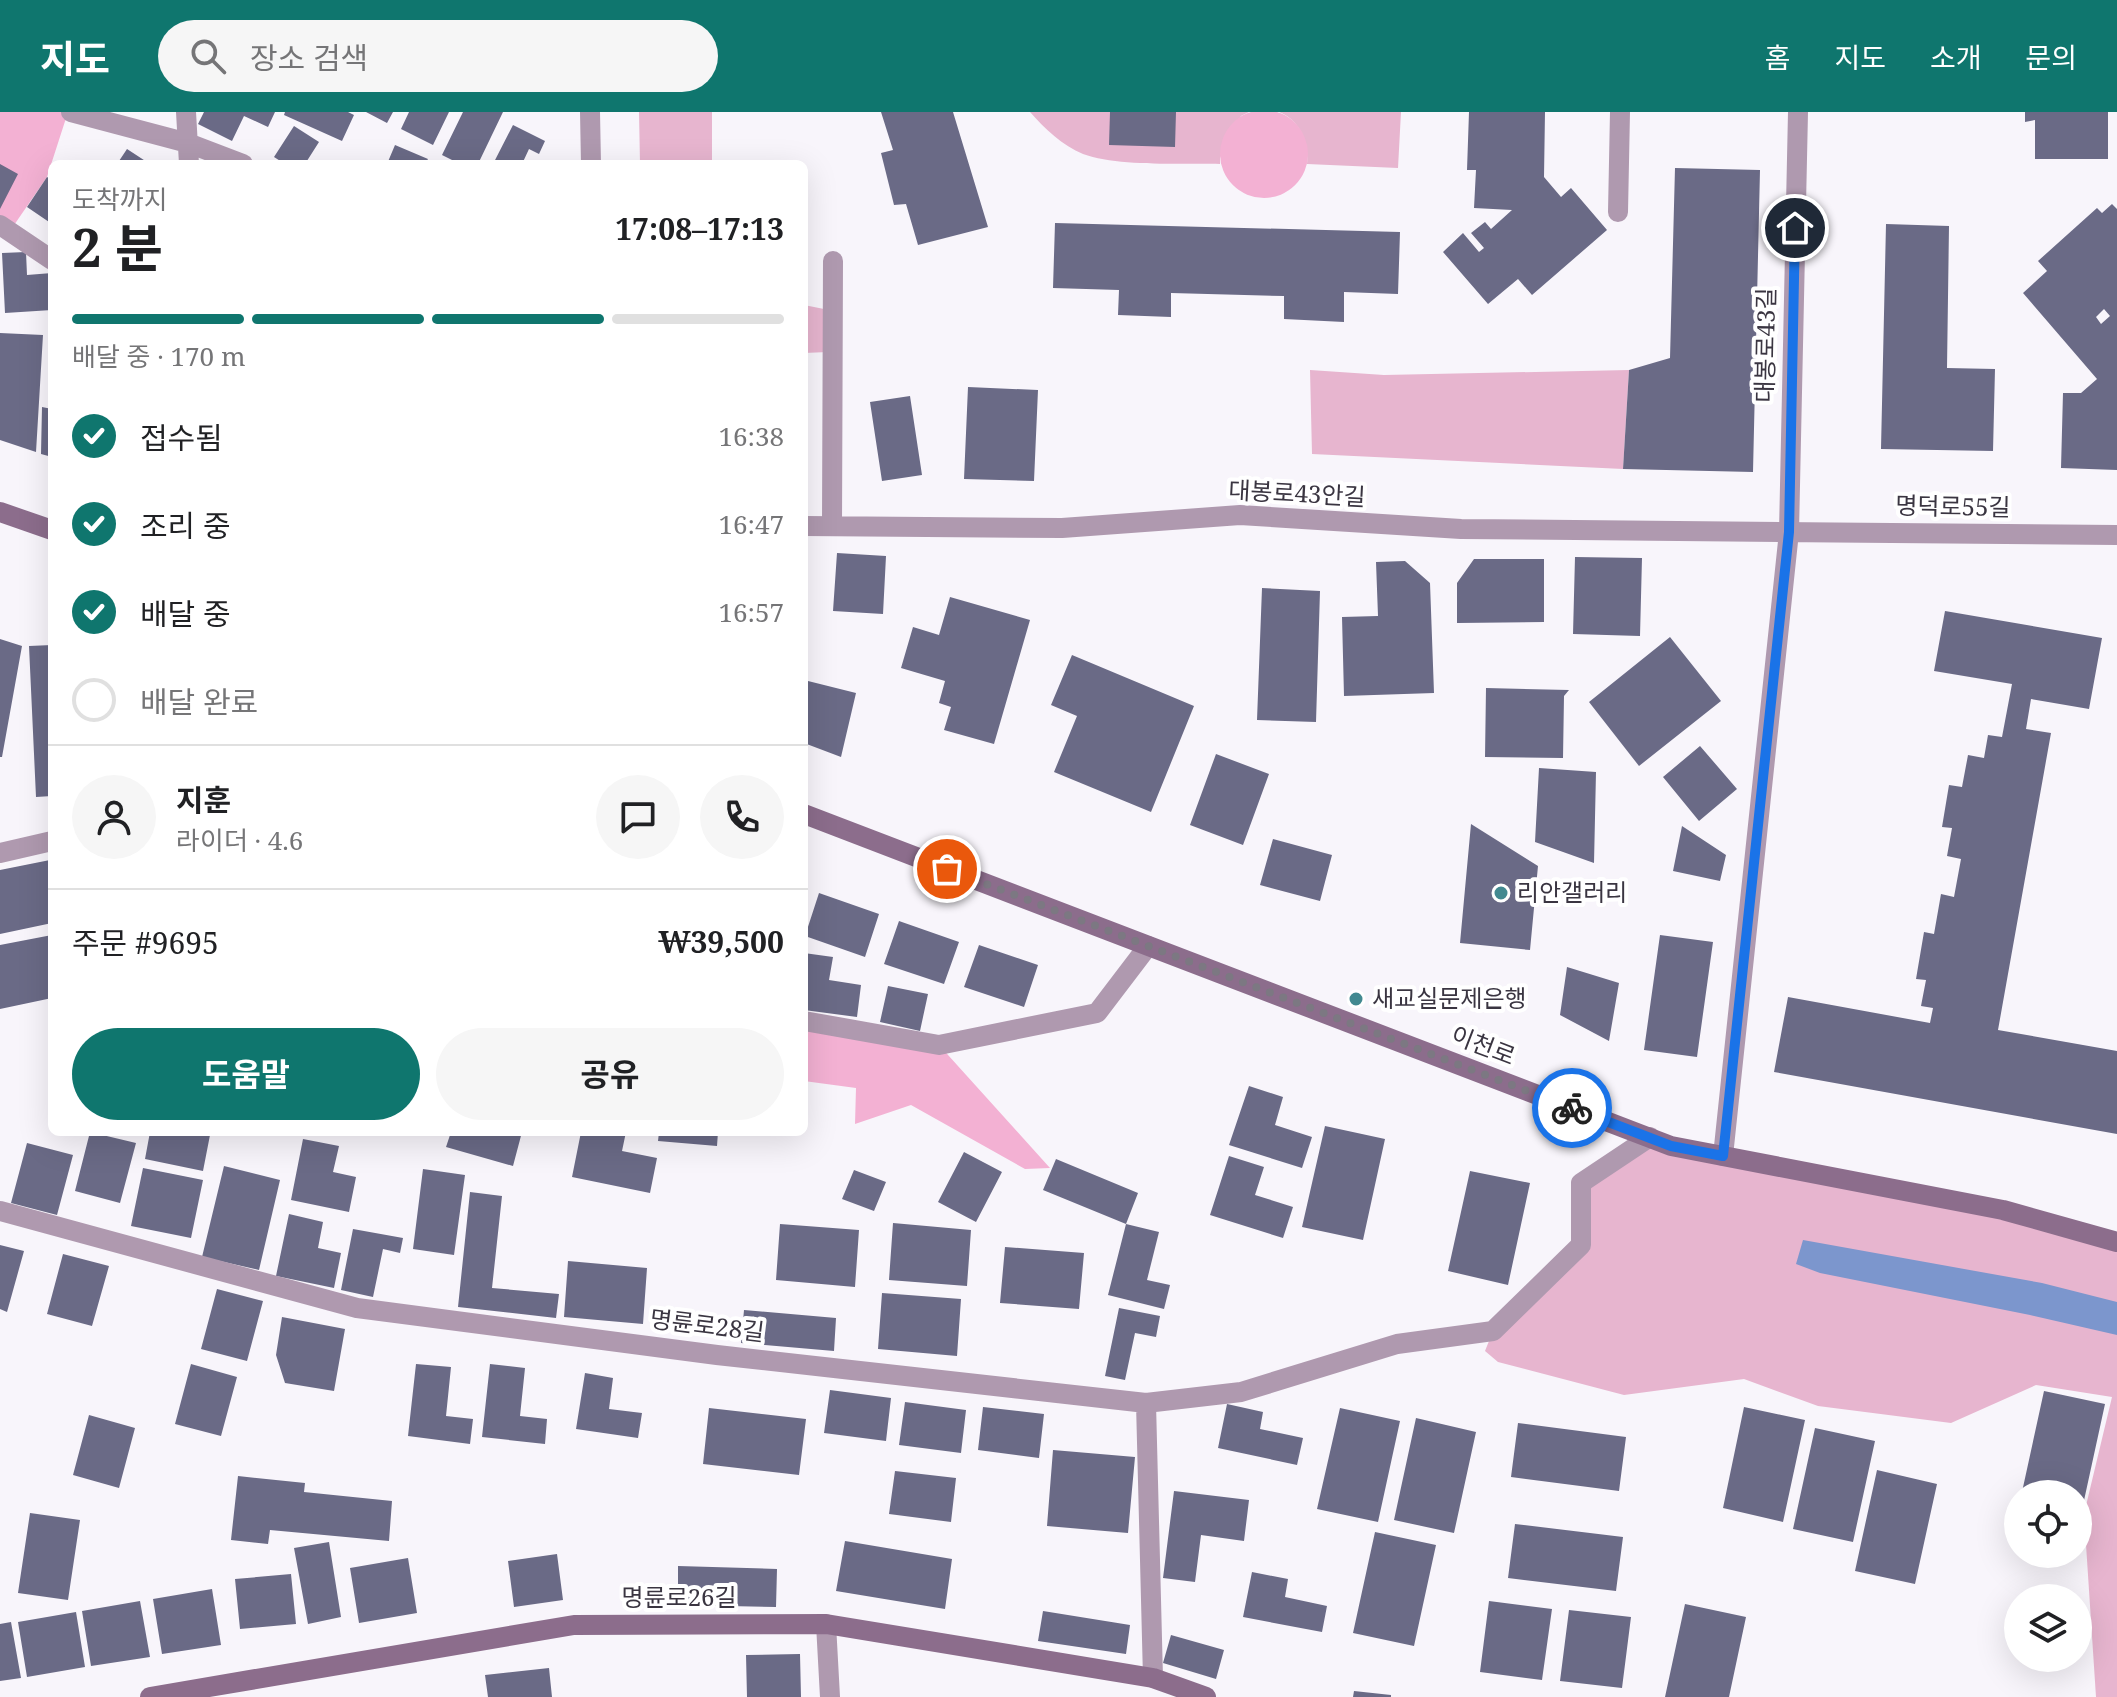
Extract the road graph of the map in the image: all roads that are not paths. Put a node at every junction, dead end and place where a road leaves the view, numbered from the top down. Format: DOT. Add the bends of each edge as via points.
graph roads {
  1 [pos="71,112"];
  2 [pos="186,112"];
  3 [pos="590,112"];
  4 [pos="1620,112"];
  5 [pos="1798,112"];
  6 [pos="188,143"];
  7 [pos="189,160"];
  8 [pos="233,160"];
  9 [pos="591,160"];
  10 [pos="1618,212"];
  11 [pos="0,225"];
  12 [pos="48,257"];
  13 [pos="833,261"];
  14 [pos="0,512"];
  15 [pos="808,526"];
  16 [pos="832,526"];
  17 [pos="48,529"];
  18 [pos="1789,532"];
  19 [pos="2117,535"];
  20 [pos="808,816"];
  21 [pos="48,842"];
  22 [pos="0,853"];
  23 [pos="1148,946"];
  24 [pos="808,1022"];
  25 [pos="1650,1137"];
  26 [pos="1723,1156"];
  27 [pos="0,1211"];
  28 [pos="2117,1242"];
  29 [pos="1146,1403"];
  30 [pos="826,1624"];
  31 [pos="1153,1678"];
  32 [pos="150,1697"];
  33 [pos="830,1697"];
  34 [pos="1206,1697"];
  1 -- 6 [label="street"];
  2 -- 6 [label="street"];
  3 -- 9 [label="street"];
  4 -- 10 [label="street"];
  5 -- 18 [label="street, 대봉로43길"];
  6 -- 7 [label="street"];
  6 -- 8 [label="street"];
  11 -- 12 [label="street"];
  13 -- 16 [label="street"];
  14 -- 17 [label="main road"];
  15 -- 16 [label="street, 대봉로43안길"];
  16 -- 18 [label="street, 대봉로43안길" via="1062,528 1240,515 1461,529"];
  18 -- 19 [label="street, 명덕로55길"];
  18 -- 26 [label="street, 대봉로43길"];
  20 -- 23 [label="main road, 이천로"];
  21 -- 22 [label="street"];
  23 -- 24 [label="street" via="1097,1013 939,1045"];
  23 -- 25 [label="main road, 이천로"];
  25 -- 26 [label="main road, 이천로"];
  25 -- 29 [label="street, 명륜로28길" via="1581,1183 1581,1245 1493,1331 1397,1344 1241,1392"];
  26 -- 28 [label="main road, 이천로" via="2003,1210"];
  27 -- 29 [label="street, 명륜로28길" via="357,1308"];
  29 -- 31 [label="street"];
  30 -- 31 [label="main road, 명륜로26길"];
  30 -- 32 [label="main road, 명륜로26길" via="574,1625"];
  30 -- 33 [label="street"];
  31 -- 34 [label="main road, 명륜로26길"];
}
